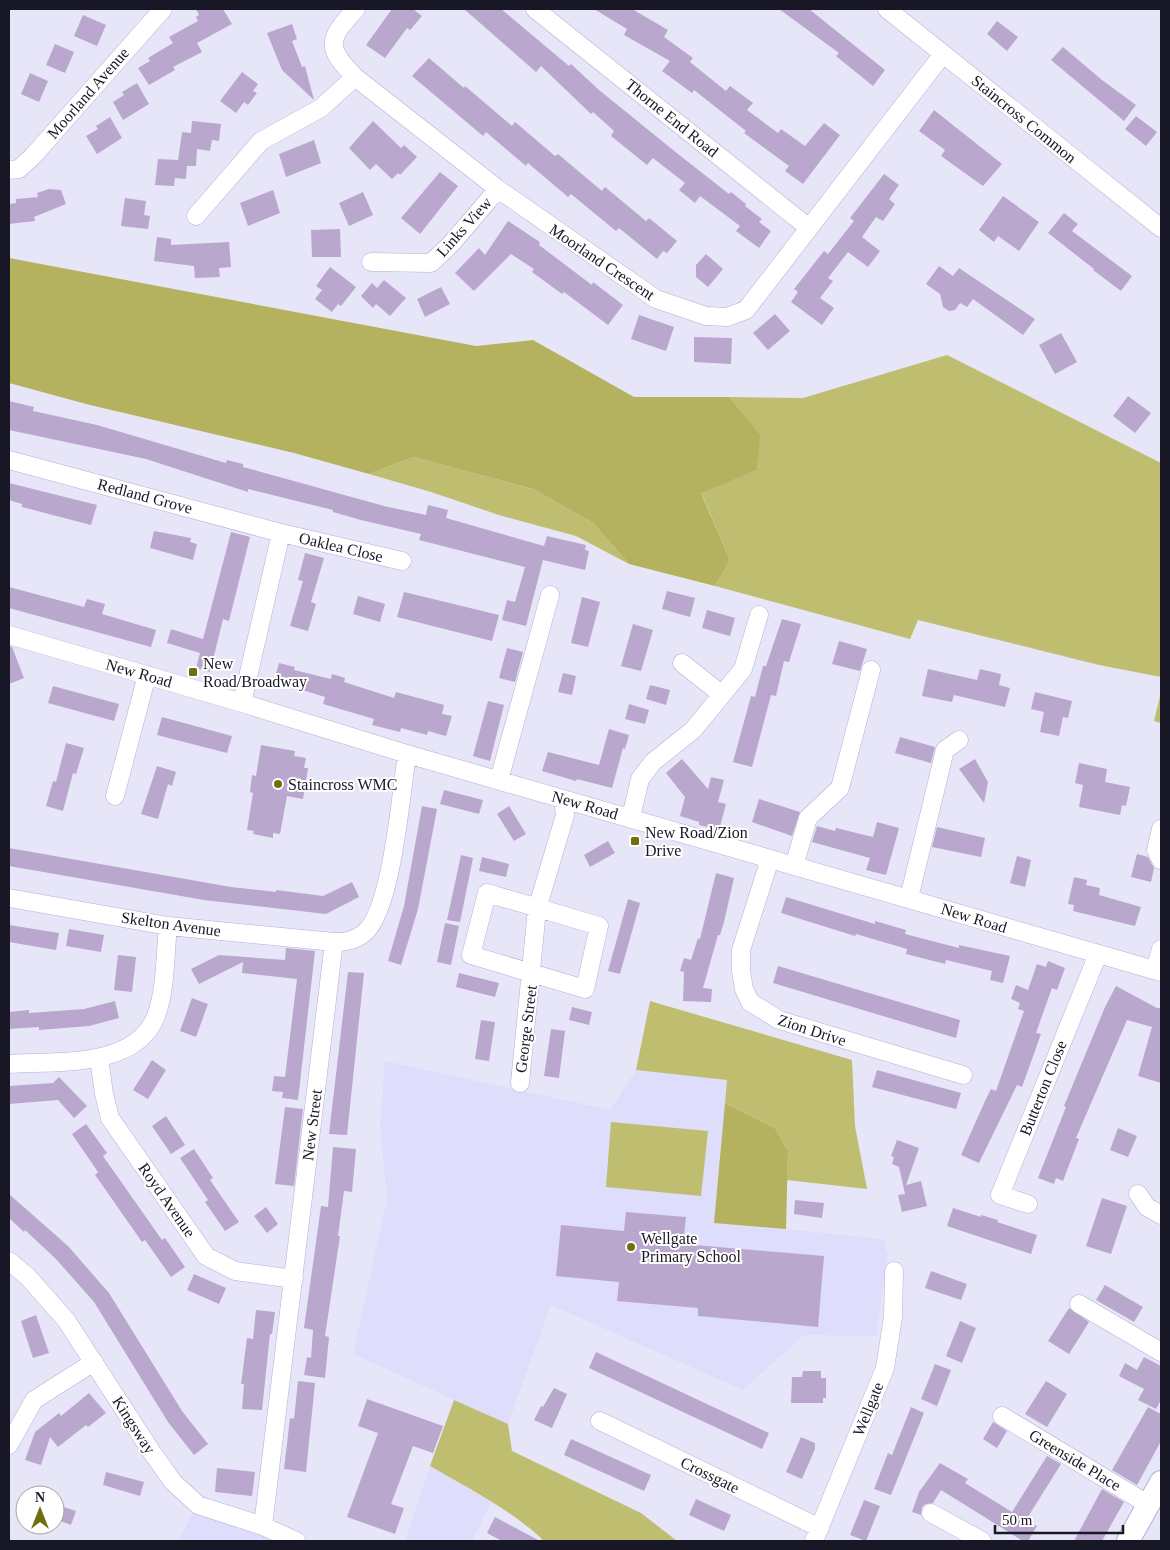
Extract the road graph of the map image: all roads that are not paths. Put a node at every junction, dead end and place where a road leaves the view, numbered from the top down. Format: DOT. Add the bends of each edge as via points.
graph roads {
  1 [pos="163,9"];
  2 [pos="356,9"];
  3 [pos="536,9"];
  4 [pos="887,9"];
  5 [pos="943,54"];
  6 [pos="355,77"];
  7 [pos="9,170"];
  8 [pos="498,190"];
  9 [pos="196,216"];
  10 [pos="809,228"];
  11 [pos="1161,228"];
  12 [pos="370,262"];
  13 [pos="9,460"];
  14 [pos="281,533"];
  15 [pos="402,560"];
  16 [pos="550,595"];
  17 [pos="759,615"];
  18 [pos="9,635"];
  19 [pos="682,663"];
  20 [pos="871,670"];
  21 [pos="147,675"];
  22 [pos="721,694"];
  23 [pos="242,703"];
  24 [pos="959,740"];
  25 [pos="407,754"];
  26 [pos="499,780"];
  27 [pos="116,796"];
  28 [pos="563,799"];
  29 [pos="628,817"];
  30 [pos="1161,829"];
  31 [pos="770,860"];
  32 [pos="1161,860"];
  33 [pos="794,866"];
  34 [pos="9,898"];
  35 [pos="908,898"];
  36 [pos="537,909"];
  37 [pos="168,926"];
  38 [pos="334,942"];
  39 [pos="1161,949"];
  40 [pos="1098,954"];
  41 [pos="1158,971"];
  42 [pos="532,975"];
  43 [pos="99,1058"];
  44 [pos="9,1064"];
  45 [pos="963,1075"];
  46 [pos="520,1083"];
  47 [pos="1138,1194"];
  48 [pos="1028,1204"];
  49 [pos="1161,1214"];
  50 [pos="9,1261"];
  51 [pos="894,1271"];
  52 [pos="294,1279"];
  53 [pos="1079,1304"];
  54 [pos="1161,1352"];
  55 [pos="94,1362"];
  56 [pos="1002,1416"];
  57 [pos="600,1422"];
  58 [pos="9,1445"];
  59 [pos="1161,1482"];
  60 [pos="1149,1505"];
  61 [pos="931,1513"];
  62 [pos="263,1526"];
  63 [pos="817,1534"];
  64 [pos="296,1541"];
  65 [pos="982,1541"];
  66 [pos="1128,1541"];
  1 -- 7 [label="street, Moorland Avenue" via="33,156 19,169"];
  2 -- 6 [label="street, Moorland Crescent" via="339,27 334,42 336,58"];
  3 -- 10 [label="street, Thorne End Road"];
  4 -- 5 [label="street, Staincross Common"];
  5 -- 10 [label="street, Moorland Crescent"];
  5 -- 11 [label="street, Staincross Common"];
  6 -- 8 [label="street, Moorland Crescent"];
  6 -- 9 [label="street" via="321,108 262,141"];
  8 -- 10 [label="street, Moorland Crescent" via="656,300 706,316 727,317 746,310"];
  8 -- 12 [label="street, Links View" via="431,263"];
  13 -- 14 [label="street, Redland Grove"];
  14 -- 15 [label="street, Oaklea Close"];
  14 -- 23 [label="street"];
  16 -- 26 [label="street"];
  17 -- 22 [label="street" via="743,668"];
  18 -- 21 [label="street, New Road"];
  19 -- 22 [label="street"];
  20 -- 33 [label="street" via="840,788 808,818"];
  21 -- 23 [label="street, New Road"];
  21 -- 27 [label="street"];
  22 -- 29 [label="street" via="693,730 653,762 640,779"];
  23 -- 25 [label="street, New Road"];
  24 -- 35 [label="street" via="945,750"];
  25 -- 26 [label="street, New Road"];
  25 -- 38 [label="street" via="387,882 376,918 364,933 348,942"];
  26 -- 28 [label="street, New Road"];
  28 -- 29 [label="street, New Road"];
  28 -- 36 [label="street, George Street" via="564,815"];
  29 -- 31 [label="street, New Road"];
  30 -- 32 [label="street" via="1156,850"];
  31 -- 33 [label="street, New Road"];
  31 -- 45 [label="street, Zion Drive" via="741,950 744,989 750,1002 779,1020"];
  33 -- 35 [label="street, New Road"];
  34 -- 37 [label="street, Skelton Avenue"];
  35 -- 40 [label="street, New Road"];
  36 -- 42 [label="street, George Street"];
  36 -- 42 [label="street, George Street" via="487,893 471,955"];
  36 -- 42 [label="street, George Street" via="599,926 585,989"];
  37 -- 38 [label="street, Skelton Avenue"];
  37 -- 43 [label="street" via="160,1002 155,1018 143,1036 124,1050"];
  38 -- 52 [label="street, New Street"];
  39 -- 41 [label="street"];
  40 -- 41 [label="street, New Road"];
  40 -- 48 [label="street, Butterton Close" via="1000,1195"];
  42 -- 46 [label="street, George Street"];
  43 -- 44 [label="street"];
  43 -- 52 [label="street, Royd Avenue" via="110,1118 206,1256 235,1271"];
  47 -- 49 [label="street" via="1147,1207"];
  50 -- 55 [label="street, Kingsway" via="28,1277 66,1320"];
  51 -- 63 [label="street, Wellgate" via="893,1317 885,1368"];
  52 -- 62 [label="street, New Street"];
  53 -- 54 [label="street"];
  55 -- 58 [label="street" via="34,1400"];
  55 -- 62 [label="street, Kingsway" via="173,1482 198,1505"];
  56 -- 60 [label="street, Greenside Place"];
  57 -- 63 [label="street, Crossgate"];
  59 -- 60 [label="main road"];
  60 -- 66 [label="main road"];
  61 -- 65 [label="street"];
  62 -- 64 [label="street, Kingsway"];
}
